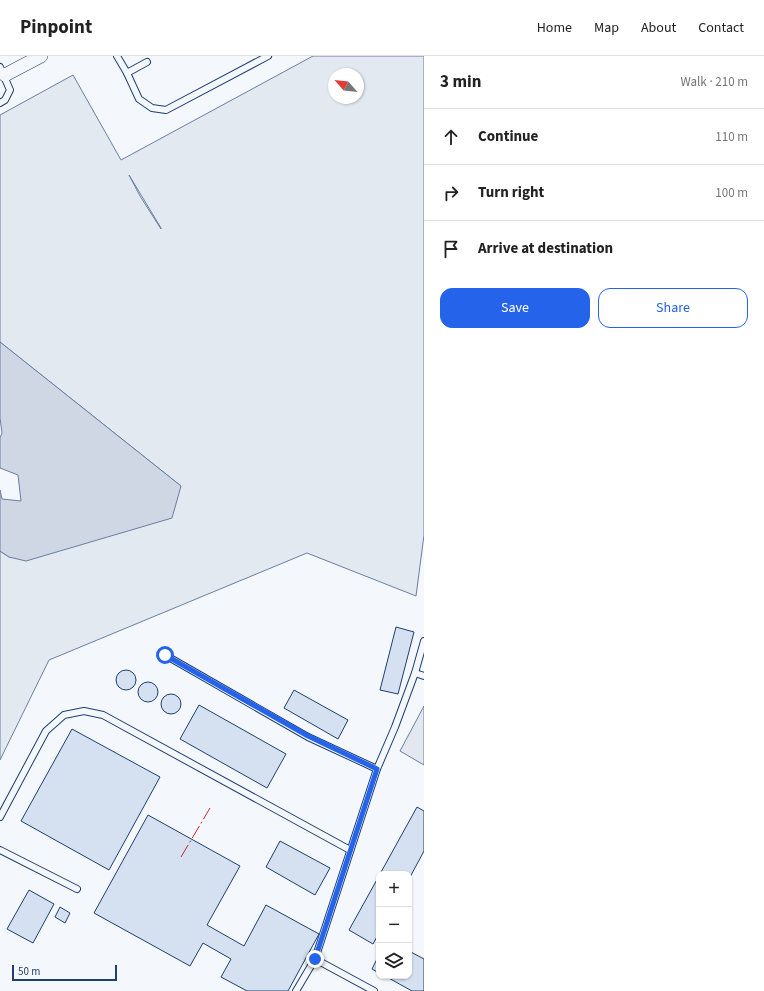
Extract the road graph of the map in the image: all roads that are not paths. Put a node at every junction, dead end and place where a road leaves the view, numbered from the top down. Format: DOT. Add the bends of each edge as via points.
graph roads {
  1 [pos="41,56"];
  2 [pos="117,56"];
  3 [pos="268,56"];
  4 [pos="147,62"];
  5 [pos="2,73"];
  6 [pos="127,73"];
  7 [pos="0,103"];
  8 [pos="424,641"];
  9 [pos="165,655"];
  10 [pos="415,673"];
  11 [pos="424,676"];
  12 [pos="377,769"];
  13 [pos="0,817"];
  14 [pos="0,850"];
  15 [pos="350,850"];
  16 [pos="77,889"];
  17 [pos="315,959"];
  18 [pos="296,991"];
  19 [pos="374,991"];
  1 -- 5 [label="street"];
  2 -- 6 [label="lane"];
  3 -- 6 [label="lane" via="166,110 152,108 139,99"];
  4 -- 6 [label="lane"];
  5 -- 7 [label="lane" via="10,90 5,100"];
  8 -- 10 [label="lane"];
  9 -- 12 [label="lane" via="308,736"];
  10 -- 11 [label="lane"];
  10 -- 12 [label="lane"];
  12 -- 15 [label="lane"];
  13 -- 15 [label="lane" via="46,731 64,714 84,711 103,715"];
  14 -- 16 [label="lane"];
  15 -- 17 [label="lane"];
  17 -- 18 [label="lane"];
  17 -- 19 [label="lane"];
}
